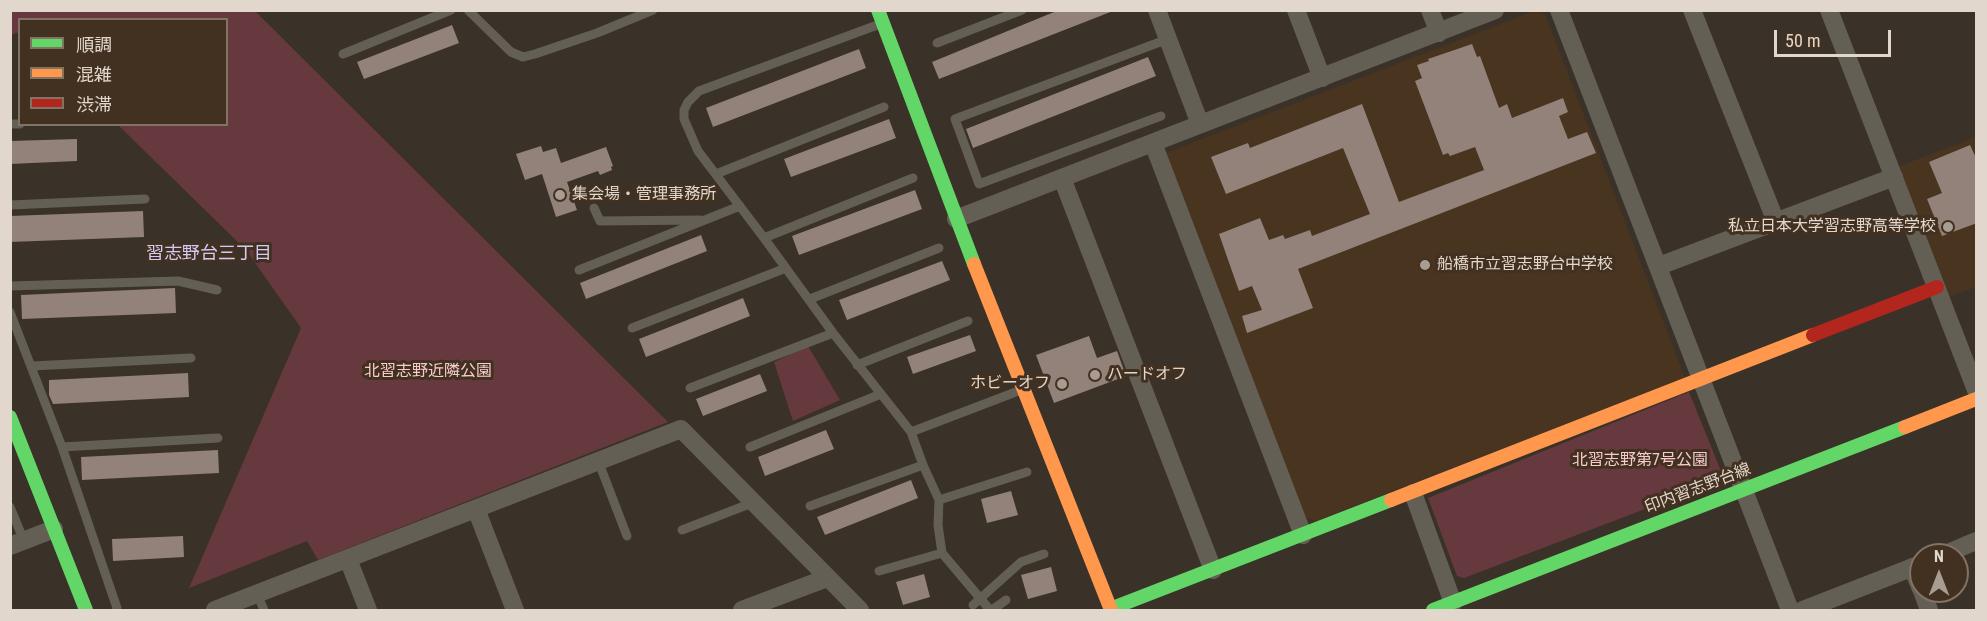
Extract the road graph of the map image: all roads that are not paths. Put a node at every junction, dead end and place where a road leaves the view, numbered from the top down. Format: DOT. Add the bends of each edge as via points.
graph roads {
  1 [pos="451,10"];
  2 [pos="468,10"];
  3 [pos="653,10"];
  4 [pos="1022,10"];
  5 [pos="1157,10"];
  6 [pos="1296,10"];
  7 [pos="1430,10"];
  8 [pos="1495,10"];
  9 [pos="1558,10"];
  10 [pos="1692,10"];
  11 [pos="1829,10"];
  12 [pos="881,16"];
  13 [pos="1438,33"];
  14 [pos="1168,39"];
  15 [pos="937,43"];
  16 [pos="344,54"];
  17 [pos="1322,78"];
  18 [pos="884,107"];
  19 [pos="1161,116"];
  20 [pos="1200,124"];
  21 [pos="1153,143"];
  22 [pos="716,174"];
  23 [pos="1894,177"];
  24 [pos="913,178"];
  25 [pos="1062,178"];
  26 [pos="145,199"];
  27 [pos="10,205"];
  28 [pos="740,206"];
  29 [pos="594,208"];
  30 [pos="956,219"];
  31 [pos="705,220"];
  32 [pos="1776,222"];
  33 [pos="764,238"];
  34 [pos="939,248"];
  35 [pos="1659,266"];
  36 [pos="786,268"];
  37 [pos="579,270"];
  38 [pos="10,286"];
  39 [pos="1937,287"];
  40 [pos="217,290"];
  41 [pos="810,299"];
  42 [pos="10,312"];
  43 [pos="968,321"];
  44 [pos="632,328"];
  45 [pos="833,333"];
  46 [pos="191,358"];
  47 [pos="857,365"];
  48 [pos="32,366"];
  49 [pos="1702,380"];
  50 [pos="690,388"];
  51 [pos="1024,389"];
  52 [pos="1977,390"];
  53 [pos="881,394"];
  54 [pos="1977,399"];
  55 [pos="10,417"];
  56 [pos="911,432"];
  57 [pos="218,438"];
  58 [pos="62,447"];
  59 [pos="750,447"];
  60 [pos="599,463"];
  61 [pos="923,465"];
  62 [pos="1027,472"];
  63 [pos="1742,489"];
  64 [pos="1413,493"];
  65 [pos="939,500"];
  66 [pos="752,503"];
  67 [pos="810,506"];
  68 [pos="10,507"];
  69 [pos="476,509"];
  70 [pos="54,529"];
  71 [pos="682,530"];
  72 [pos="1303,535"];
  73 [pos="627,536"];
  74 [pos="17,544"];
  75 [pos="942,553"];
  76 [pos="1044,554"];
  77 [pos="348,559"];
  78 [pos="1909,568"];
  79 [pos="1213,570"];
  80 [pos="879,572"];
  81 [pos="827,578"];
  82 [pos="1006,600"];
  83 [pos="260,602"];
  84 [pos="977,602"];
  85 [pos="1453,603"];
  86 [pos="86,610"];
  87 [pos="116,610"];
  88 [pos="215,610"];
  89 [pos="368,610"];
  90 [pos="516,610"];
  91 [pos="742,610"];
  92 [pos="860,610"];
  93 [pos="991,610"];
  94 [pos="1110,610"];
  95 [pos="1433,610"];
  96 [pos="1790,610"];
  97 [pos="1803,610"];
  1 -- 16 [label="lane"];
  2 -- 3 [label="lane" via="511,52 523,57"];
  4 -- 15 [label="lane"];
  5 -- 14 [label="street"];
  6 -- 17 [label="street"];
  7 -- 13 [label="street"];
  8 -- 13 [label="street"];
  9 -- 35 [label="street"];
  10 -- 32 [label="street"];
  11 -- 23 [label="street"];
  12 -- 22 [label="lane" via="699,91 684,110 684,119 698,151"];
  12 -- 30 [label="street"];
  13 -- 17 [label="street"];
  14 -- 19 [label="lane" via="955,119 979,184"];
  14 -- 20 [label="street"];
  17 -- 20 [label="street"];
  18 -- 22 [label="lane"];
  20 -- 21 [label="street"];
  21 -- 25 [label="street"];
  21 -- 72 [label="street"];
  22 -- 28 [label="lane"];
  23 -- 32 [label="street"];
  23 -- 39 [label="street"];
  24 -- 33 [label="lane"];
  25 -- 30 [label="street"];
  25 -- 79 [label="street"];
  26 -- 27 [label="lane"];
  28 -- 31 [label="lane"];
  28 -- 33 [label="lane"];
  29 -- 31 [label="lane" via="600,221"];
  30 -- 51 [label="street"];
  31 -- 37 [label="lane"];
  32 -- 35 [label="street"];
  33 -- 36 [label="lane"];
  34 -- 41 [label="lane"];
  35 -- 49 [label="street"];
  36 -- 41 [label="lane"];
  36 -- 44 [label="lane"];
  38 -- 40 [label="lane" via="178,281"];
  39 -- 49 [label="street"];
  39 -- 52 [label="street"];
  41 -- 45 [label="lane"];
  42 -- 48 [label="lane"];
  43 -- 47 [label="lane"];
  45 -- 47 [label="lane"];
  45 -- 50 [label="lane"];
  46 -- 48 [label="lane"];
  47 -- 53 [label="lane"];
  48 -- 58 [label="lane"];
  49 -- 63 [label="street"];
  49 -- 64 [label="street"];
  51 -- 56 [label="lane"];
  51 -- 94 [label="street"];
  53 -- 56 [label="lane"];
  53 -- 59 [label="lane"];
  54 -- 63 [label="street, 印内習志野台線"];
  55 -- 70 [label="street"];
  56 -- 61 [label="lane"];
  57 -- 58 [label="lane"];
  58 -- 87 [label="lane"];
  60 -- 66 [label="street" via="681,429"];
  60 -- 69 [label="street"];
  60 -- 73 [label="lane"];
  61 -- 65 [label="lane"];
  61 -- 67 [label="lane"];
  62 -- 65 [label="lane"];
  63 -- 85 [label="street, 印内習志野台線"];
  63 -- 96 [label="street"];
  64 -- 72 [label="street"];
  64 -- 85 [label="street"];
  65 -- 75 [label="lane"];
  66 -- 71 [label="lane"];
  66 -- 81 [label="street"];
  68 -- 74 [label="lane"];
  69 -- 77 [label="street"];
  69 -- 90 [label="street"];
  70 -- 74 [label="street"];
  70 -- 86 [label="street"];
  72 -- 79 [label="street"];
  75 -- 80 [label="lane"];
  75 -- 84 [label="lane"];
  76 -- 84 [label="lane" via="1022,562"];
  77 -- 83 [label="street"];
  77 -- 89 [label="street"];
  78 -- 97 [label="street"];
  79 -- 94 [label="street"];
  81 -- 91 [label="street"];
  81 -- 92 [label="street"];
  82 -- 93 [label="lane"];
  83 -- 88 [label="street"];
  84 -- 93 [label="lane"];
  85 -- 95 [label="street, 印内習志野台線"];
}
